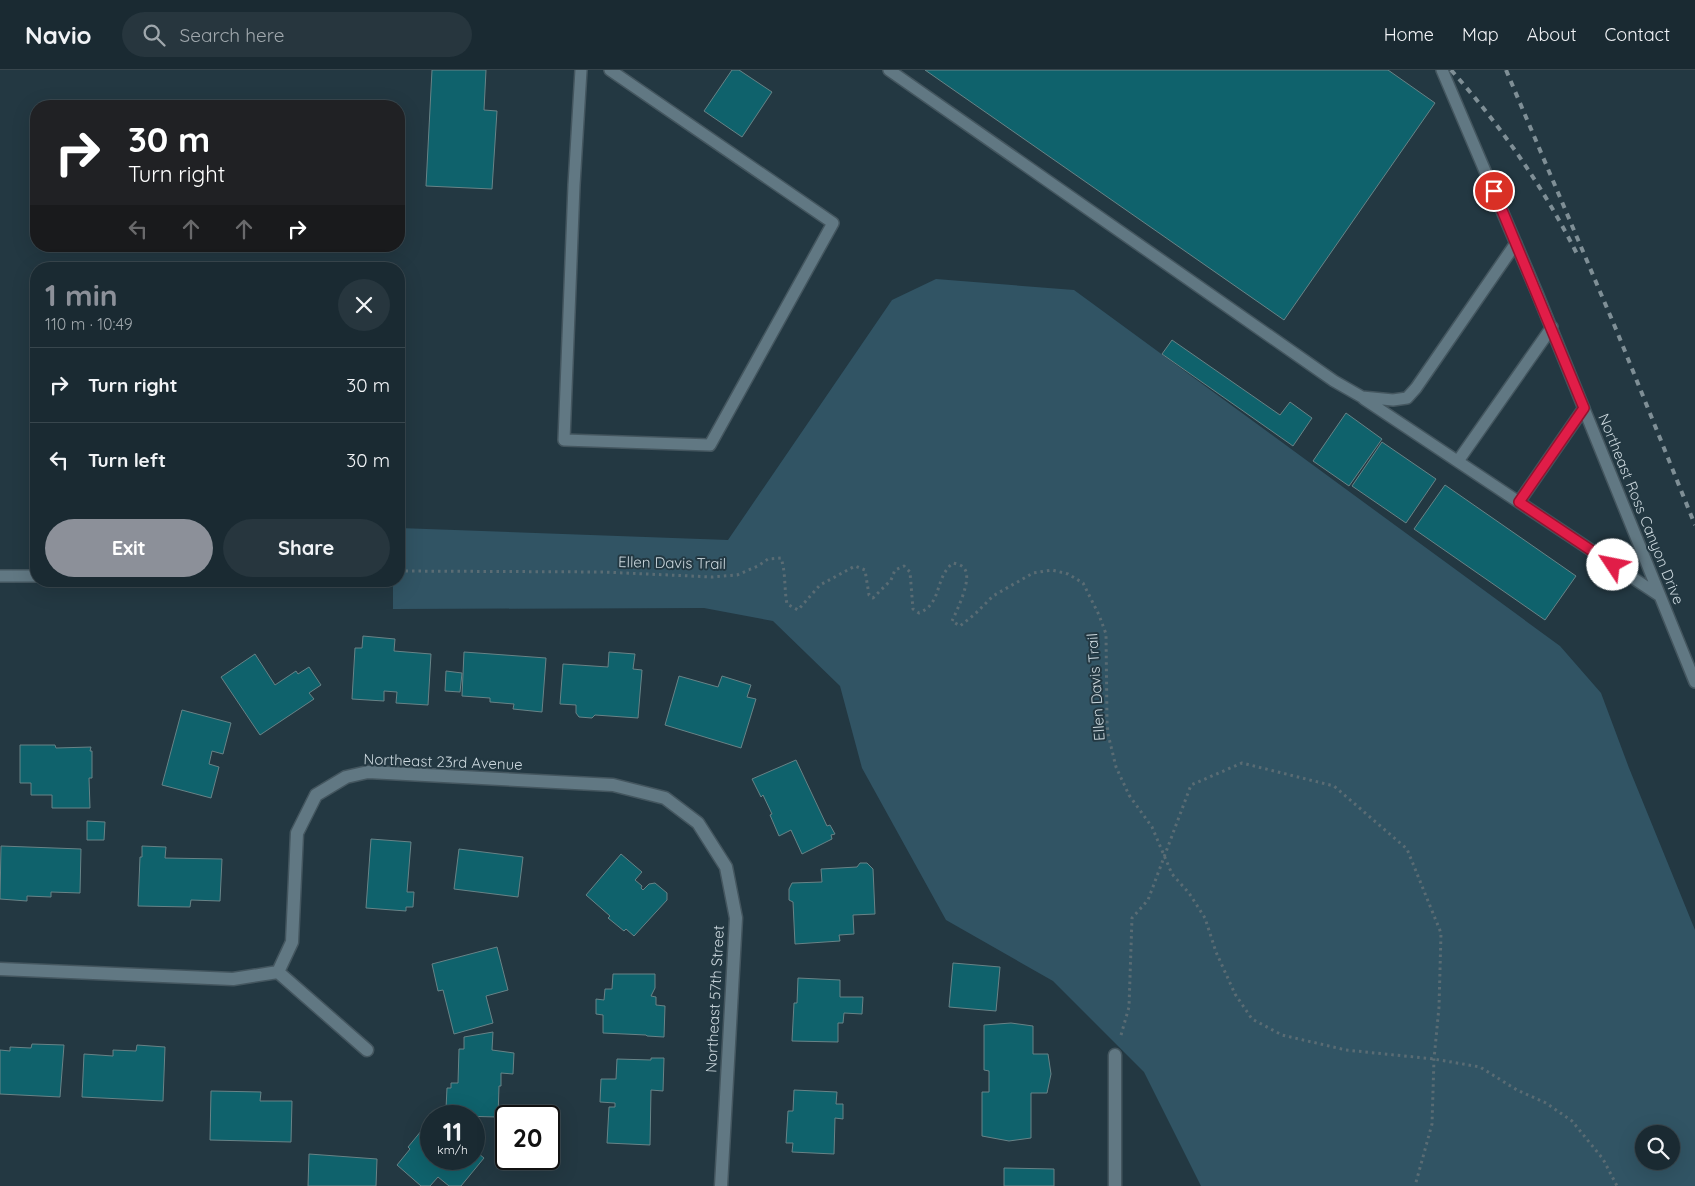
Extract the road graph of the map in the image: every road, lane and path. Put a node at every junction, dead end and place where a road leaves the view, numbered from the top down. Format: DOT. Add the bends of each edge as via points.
graph roads {
  1 [pos="581,70"];
  2 [pos="610,70"];
  3 [pos="890,70"];
  4 [pos="1442,70"];
  5 [pos="1516,244"];
  6 [pos="1552,327"];
  7 [pos="1362,397"];
  8 [pos="1584,408"];
  9 [pos="1458,461"];
  10 [pos="1519,502"];
  11 [pos="405,571"];
  12 [pos="0,576"];
  13 [pos="30,576"];
  14 [pos="1660,596"];
  15 [pos="1695,682"];
  16 [pos="698,823"];
  17 [pos="1164,856"];
  18 [pos="0,969"];
  19 [pos="278,972"];
  20 [pos="367,1050"];
  21 [pos="1115,1055"];
  22 [pos="1434,1059"];
  23 [pos="721,1186"];
  24 [pos="1114,1186"];
  25 [pos="1415,1186"];
  26 [pos="1617,1186"];
  1 -- 2 [label="lane" via="564,440 710,444 833,223"];
  3 -- 7 [label="lane" via="1334,381"];
  4 -- 5 [label="lane, Northeast Ross Canyon Drive"];
  5 -- 6 [label="lane, Northeast Ross Canyon Drive"];
  5 -- 7 [label="lane" via="1407,398"];
  6 -- 8 [label="lane, Northeast Ross Canyon Drive"];
  6 -- 9 [label="lane"];
  7 -- 9 [label="lane"];
  8 -- 10 [label="lane"];
  8 -- 14 [label="lane, Northeast Ross Canyon Drive"];
  9 -- 10 [label="lane"];
  10 -- 14 [label="lane"];
  11 -- 17 [label="path, Ellen Davis Trail" via="603,572 712,577 736,575 768,559 781,558 788,604 798,610 820,585 855,566 865,570 869,595 873,598 891,580 895,570 904,566 910,572 913,609 919,613 933,604 947,568 953,563 966,570 967,581 952,621 960,626 993,596 1033,573 1052,570 1068,574 1083,583 1106,634 1108,734 1116,767 1129,795 1152,827"];
  12 -- 13 [label="lane"];
  14 -- 15 [label="lane, Northeast Ross Canyon Drive"];
  16 -- 19 [label="street, Northeast 23rd Avenue" via="665,798 613,785 368,772 346,777 316,795 297,833 292,942"];
  16 -- 23 [label="street, Northeast 57th Street" via="726,867 736,918"];
  17 -- 21 [label="path" via="1148,900 1132,918 1129,1007"];
  17 -- 22 [label="path, Ellen Davis Trail" via="1172,874 1205,918 1235,994 1252,1019 1282,1034 1346,1050"];
  17 -- 22 [label="path" via="1190,785 1242,763 1334,786 1407,849 1441,933"];
  18 -- 19 [label="street" via="233,979"];
  19 -- 20 [label="street"];
  21 -- 24 [label="street"];
  22 -- 25 [label="path" via="1432,1124"];
  22 -- 26 [label="path, Ellen Davis Trail" via="1480,1067 1572,1121 1603,1159"];
}
